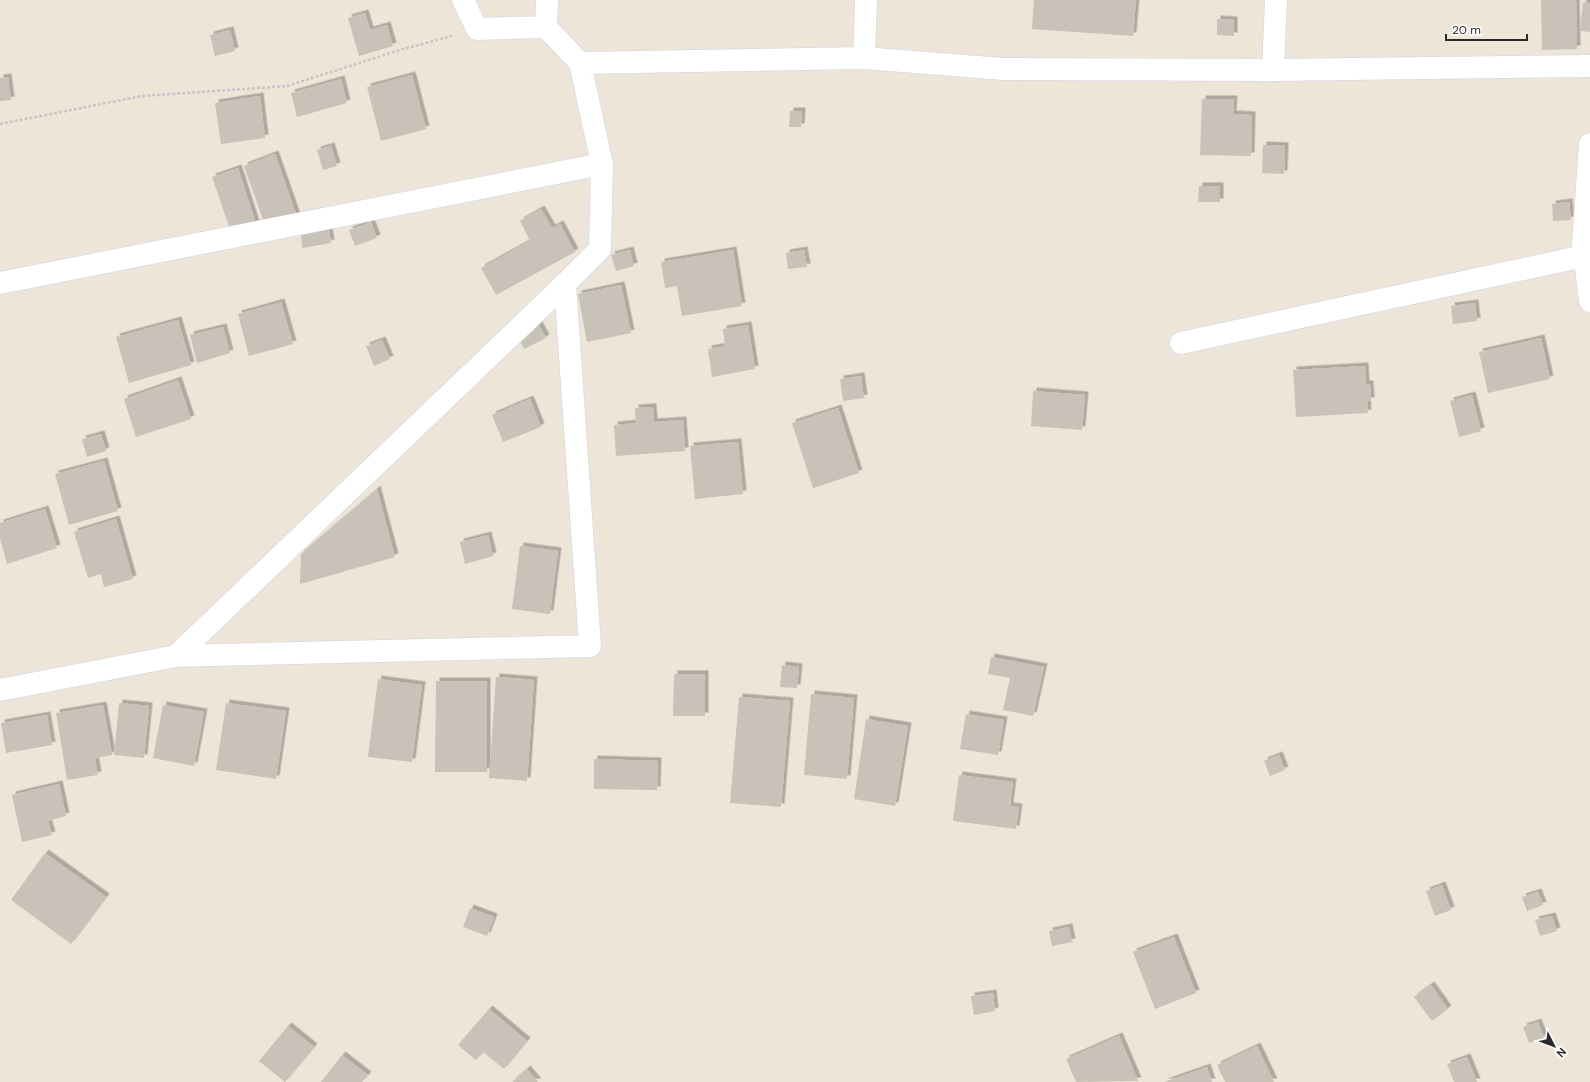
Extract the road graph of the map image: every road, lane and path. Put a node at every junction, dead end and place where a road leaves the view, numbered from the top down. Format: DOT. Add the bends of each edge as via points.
graph roads {
  1 [pos="463,0"];
  2 [pos="547,0"];
  3 [pos="866,0"];
  4 [pos="1276,0"];
  5 [pos="546,27"];
  6 [pos="477,29"];
  7 [pos="864,58"];
  8 [pos="580,63"];
  9 [pos="1590,66"];
  10 [pos="1273,70"];
  11 [pos="0,124"];
  12 [pos="1590,144"];
  13 [pos="602,164"];
  14 [pos="1584,256"];
  15 [pos="0,284"];
  16 [pos="565,284"];
  17 [pos="1590,301"];
  18 [pos="1181,343"];
  19 [pos="176,656"];
  20 [pos="0,690"];
  1 -- 6 [label="street"];
  2 -- 5 [label="street"];
  3 -- 7 [label="street"];
  4 -- 10 [label="street"];
  5 -- 6 [label="street"];
  5 -- 8 [label="street"];
  6 -- 11 [label="path" via="400,50 287,86 142,96"];
  7 -- 8 [label="street"];
  7 -- 10 [label="street" via="1003,69"];
  8 -- 13 [label="street"];
  9 -- 10 [label="street"];
  12 -- 14 [label="street"];
  13 -- 15 [label="street"];
  13 -- 16 [label="street" via="600,248"];
  14 -- 17 [label="street"];
  14 -- 18 [label="street"];
  16 -- 19 [label="street"];
  16 -- 19 [label="street" via="590,646"];
  19 -- 20 [label="street"];
}
